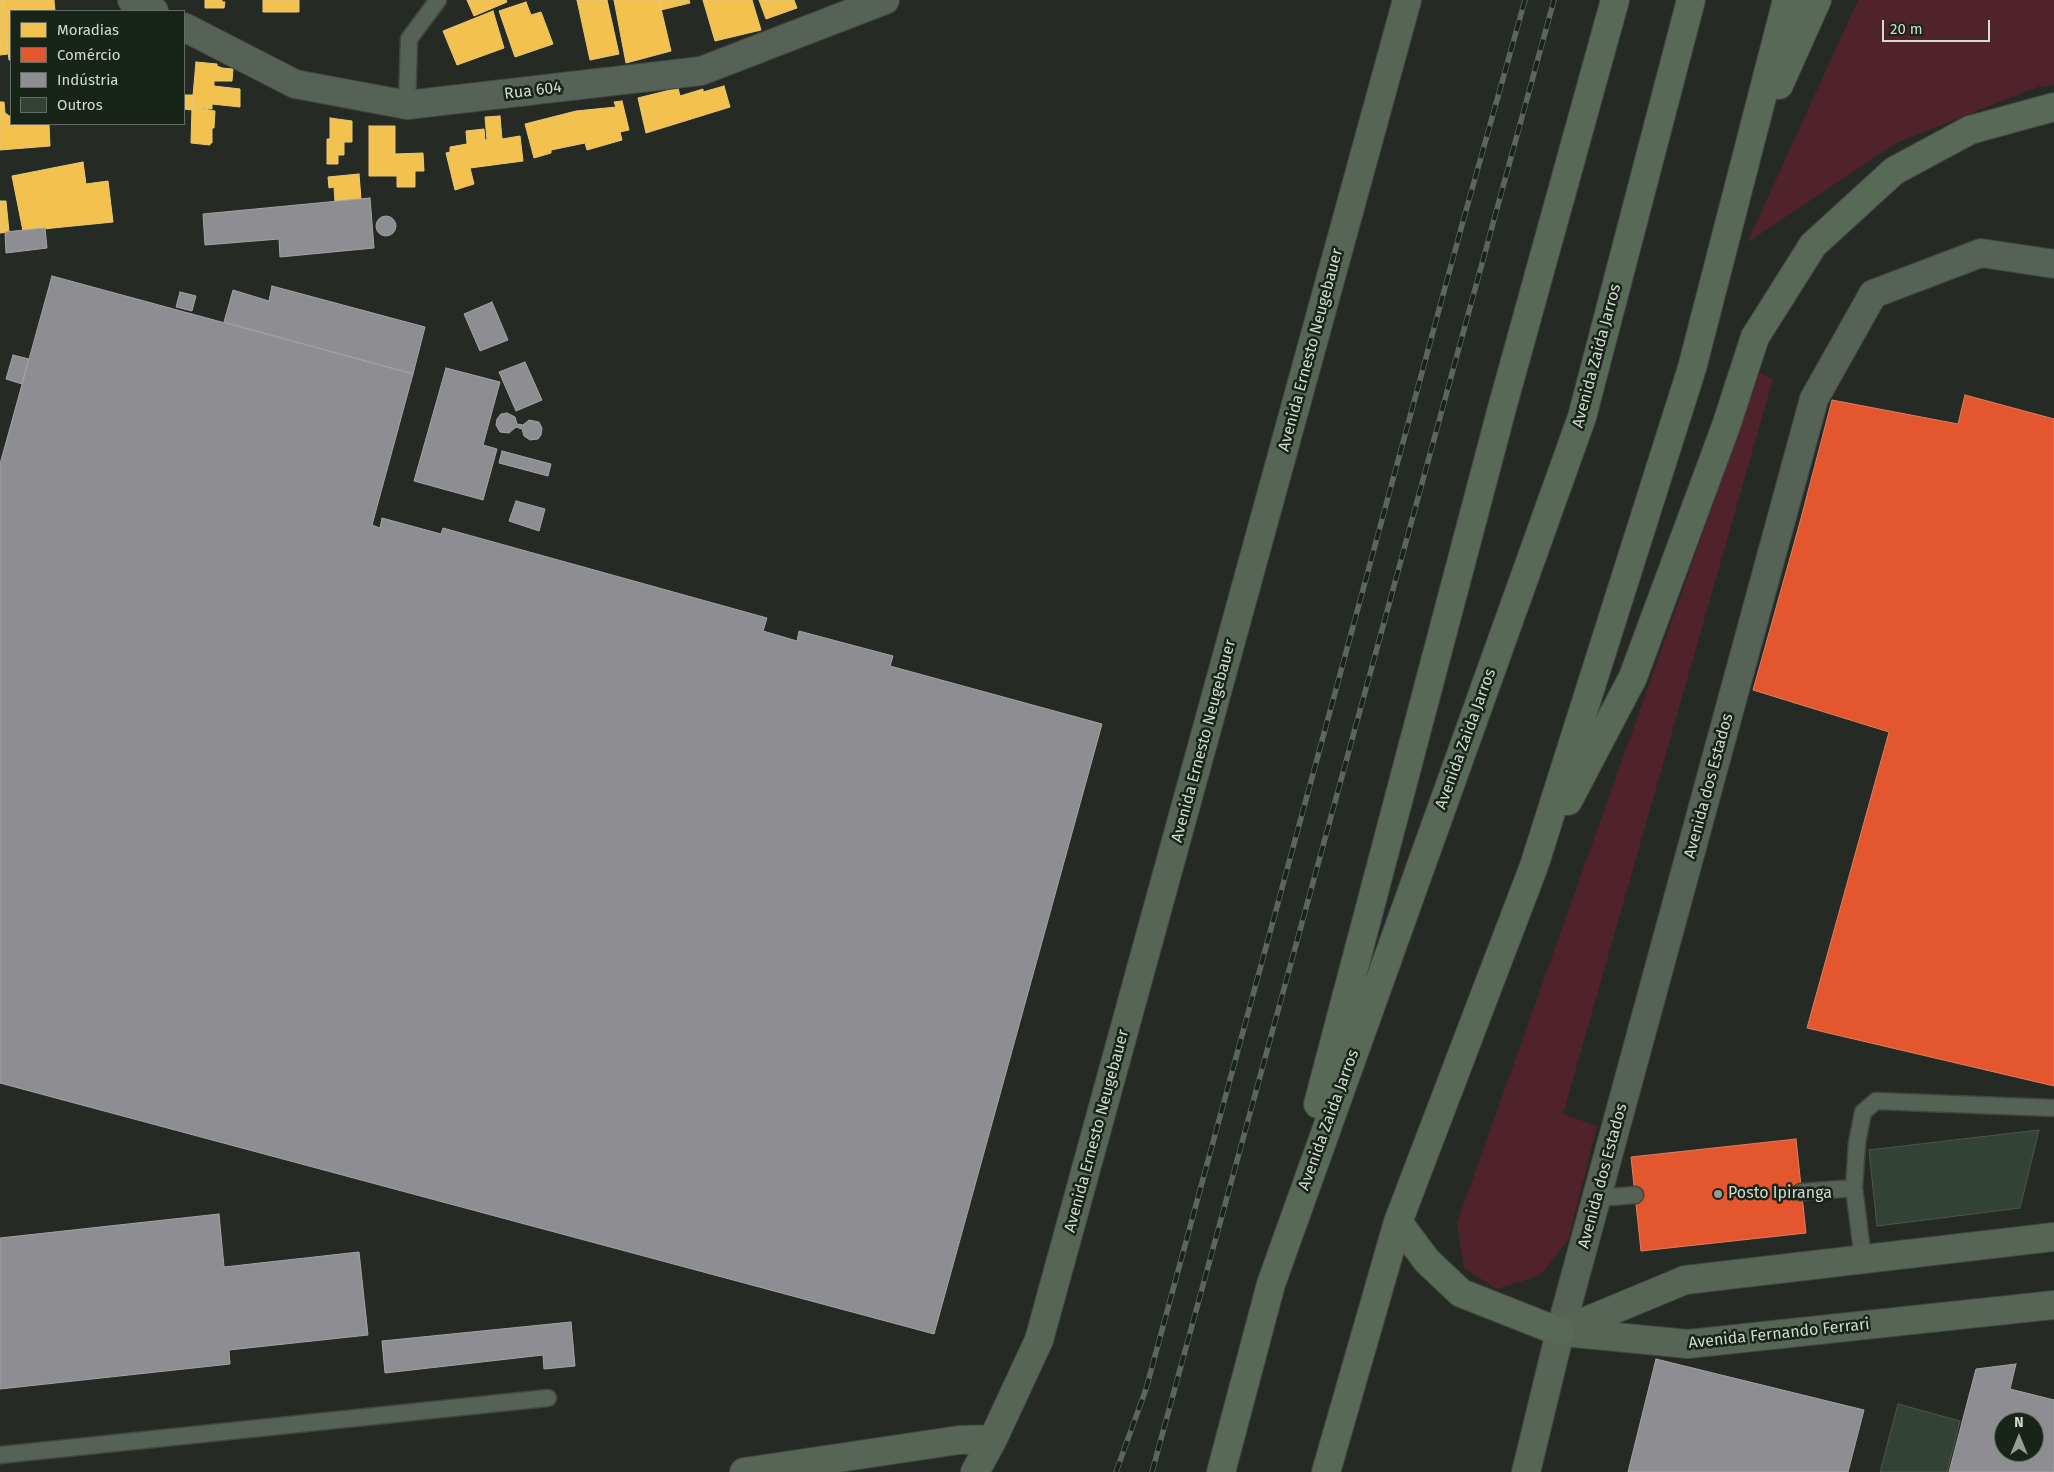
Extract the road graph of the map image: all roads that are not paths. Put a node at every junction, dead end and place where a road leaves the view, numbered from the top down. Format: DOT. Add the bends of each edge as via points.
graph roads {
  1 [pos="132,0"];
  2 [pos="438,0"];
  3 [pos="885,0"];
  4 [pos="1407,0"];
  5 [pos="1615,0"];
  6 [pos="1691,0"];
  7 [pos="1787,0"];
  8 [pos="1817,0"];
  9 [pos="152,10"];
  10 [pos="185,28"];
  11 [pos="407,105"];
  12 [pos="2054,107"];
  13 [pos="1751,145"];
  14 [pos="2054,264"];
  15 [pos="1534,866"];
  16 [pos="2054,1108"];
  17 [pos="1854,1188"];
  18 [pos="1802,1192"];
  19 [pos="1635,1196"];
  20 [pos="1598,1198"];
  21 [pos="1398,1222"];
  22 [pos="2054,1237"];
  23 [pos="1863,1259"];
  24 [pos="1271,1284"];
  25 [pos="2054,1305"];
  26 [pos="1560,1332"];
  27 [pos="548,1398"];
  28 [pos="994,1439"];
  29 [pos="0,1455"];
  30 [pos="781,1470"];
  31 [pos="744,1472"];
  32 [pos="975,1472"];
  33 [pos="1221,1472"];
  34 [pos="1326,1472"];
  35 [pos="1526,1472"];
  1 -- 9 [label="street"];
  2 -- 11 [label="lane" via="409,39"];
  3 -- 11 [label="street, Rua 604" via="701,71"];
  4 -- 28 [label="main road, Avenida Ernesto Neugebauer" via="1039,1340"];
  5 -- 24 [label="highway" via="1502,408"];
  6 -- 24 [label="highway, Avenida Zaida Jarros" via="1582,417"];
  7 -- 13 [label="highway"];
  8 -- 13 [label="highway"];
  10 -- 11 [label="street, Rua 604" via="295,84"];
  12 -- 15 [label="highway" via="1970,130 1894,171 1813,245 1755,337 1726,426 1633,677"];
  13 -- 15 [label="highway" via="1692,368"];
  14 -- 20 [label="street, Avenida dos Estados" via="1981,252 1873,294 1814,399"];
  15 -- 21 [label="highway"];
  16 -- 17 [label="lane" via="1876,1101 1863,1112"];
  17 -- 18 [label="lane"];
  17 -- 23 [label="lane"];
  19 -- 20 [label="lane"];
  20 -- 26 [label="street, Avenida dos Estados"];
  21 -- 26 [label="highway" via="1427,1261 1461,1293"];
  21 -- 34 [label="highway"];
  22 -- 23 [label="main road"];
  23 -- 26 [label="main road" via="1685,1280"];
  24 -- 33 [label="highway, Avenida Zaida Jarros"];
  25 -- 26 [label="main road, Avenida Fernando Ferrari" via="1688,1344"];
  26 -- 35 [label="main road, Avenida dos Estados"];
  27 -- 29 [label="lane"];
  28 -- 30 [label="main road" via="959,1440"];
  28 -- 32 [label="main road, Avenida Ernesto Neugebauer"];
  30 -- 31 [label="main road"];
}
